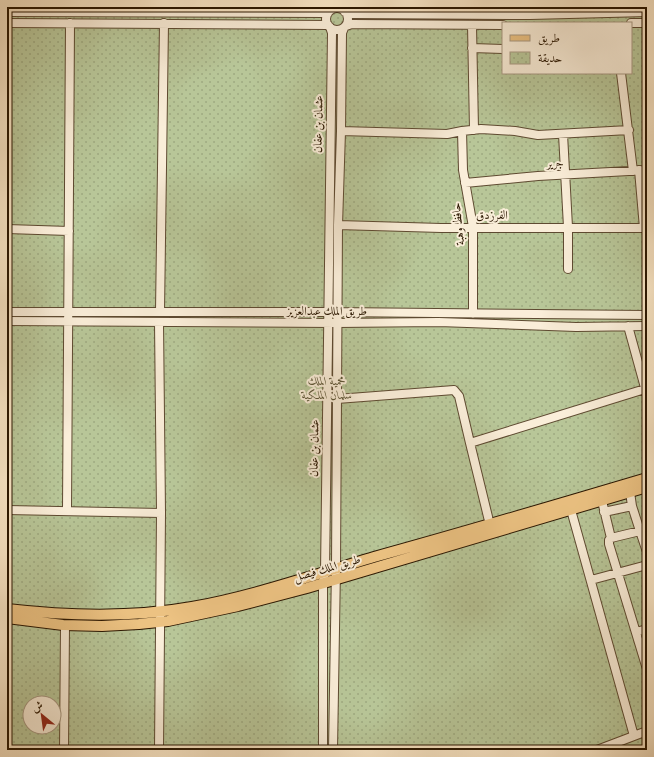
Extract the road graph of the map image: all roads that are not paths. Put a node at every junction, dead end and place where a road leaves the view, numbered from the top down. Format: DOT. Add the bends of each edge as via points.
graph roads {
  1 [pos="117,10"];
  2 [pos="330,10"];
  3 [pos="344,10"];
  4 [pos="609,10"];
  5 [pos="403,11"];
  6 [pos="558,11"];
  7 [pos="7,12"];
  8 [pos="647,12"];
  9 [pos="7,23"];
  10 [pos="70,23"];
  11 [pos="164,23"];
  12 [pos="632,23"];
  13 [pos="647,23"];
  14 [pos="472,25"];
  15 [pos="502,25"];
  16 [pos="329,26"];
  17 [pos="345,27"];
  18 [pos="472,48"];
  19 [pos="502,49"];
  20 [pos="621,74"];
  21 [pos="474,130"];
  22 [pos="629,130"];
  23 [pos="341,131"];
  24 [pos="462,131"];
  25 [pos="563,134"];
  26 [pos="640,171"];
  27 [pos="564,174"];
  28 [pos="465,183"];
  29 [pos="338,225"];
  30 [pos="473,227"];
  31 [pos="568,227"];
  32 [pos="646,228"];
  33 [pos="7,229"];
  34 [pos="69,231"];
  35 [pos="568,269"];
  36 [pos="7,312"];
  37 [pos="160,312"];
  38 [pos="327,312"];
  39 [pos="338,312"];
  40 [pos="473,314"];
  41 [pos="647,315"];
  42 [pos="68,317"];
  43 [pos="7,321"];
  44 [pos="159,322"];
  45 [pos="327,323"];
  46 [pos="337,324"];
  47 [pos="628,326"];
  48 [pos="647,326"];
  49 [pos="646,392"];
  50 [pos="337,399"];
  51 [pos="470,443"];
  52 [pos="647,478"];
  53 [pos="647,487"];
  54 [pos="630,492"];
  55 [pos="602,501"];
  56 [pos="632,506"];
  57 [pos="7,510"];
  58 [pos="571,510"];
  59 [pos="67,511"];
  60 [pos="604,512"];
  61 [pos="161,513"];
  62 [pos="490,525"];
  63 [pos="640,531"];
  64 [pos="611,538"];
  65 [pos="647,552"];
  66 [pos="647,565"];
  67 [pos="336,568"];
  68 [pos="325,572"];
  69 [pos="618,573"];
  70 [pos="336,579"];
  71 [pos="591,580"];
  72 [pos="323,583"];
  73 [pos="7,609"];
  74 [pos="160,616"];
  75 [pos="7,618"];
  76 [pos="65,625"];
  77 [pos="647,629"];
  78 [pos="636,632"];
  79 [pos="647,669"];
  80 [pos="647,731"];
  81 [pos="634,736"];
  82 [pos="616,747"];
  83 [pos="64,750"];
  84 [pos="159,750"];
  85 [pos="323,750"];
  86 [pos="333,750"];
  87 [pos="597,750"];
  1 -- 2 [label="street"];
  1 -- 7 [label="street"];
  2 -- 3 [label="street"];
  2 -- 16 [label="street" via="326,21"];
  3 -- 5 [label="street" via="353,14"];
  3 -- 17 [label="street" via="348,18"];
  4 -- 6 [label="street"];
  4 -- 8 [label="street"];
  5 -- 6 [label="street"];
  9 -- 10 [label="street"];
  10 -- 11 [label="street"];
  10 -- 34 [label="street"];
  11 -- 16 [label="street"];
  11 -- 37 [label="street"];
  12 -- 13 [label="street"];
  14 -- 15 [label="street"];
  14 -- 17 [label="street" via="352,24"];
  14 -- 18 [label="street"];
  16 -- 17 [label="street" via="334,30"];
  16 -- 38 [label="street, عثمان بن عفان" via="332,33"];
  17 -- 23 [label="street, عثمان بن عفان" via="342,33"];
  18 -- 19 [label="street"];
  18 -- 21 [label="street"];
  20 -- 22 [label="street"];
  21 -- 24 [label="street"];
  21 -- 25 [label="street" via="515,130 538,135"];
  22 -- 25 [label="street"];
  22 -- 26 [label="street"];
  23 -- 24 [label="street" via="447,134"];
  23 -- 29 [label="street, عثمان بن عفان"];
  24 -- 28 [label="street, حافظ وهبة" via="462,170"];
  25 -- 27 [label="street"];
  26 -- 27 [label="street, جرير"];
  26 -- 32 [label="street"];
  27 -- 28 [label="street, جرير"];
  27 -- 31 [label="street"];
  28 -- 30 [label="street, حافظ وهبة"];
  29 -- 30 [label="street, الفرزدق"];
  29 -- 39 [label="street, عثمان بن عفان"];
  30 -- 31 [label="street, الفرزدق"];
  30 -- 40 [label="street, حافظ وهبة"];
  31 -- 32 [label="street, الفرزدق"];
  31 -- 35 [label="street"];
  33 -- 34 [label="street"];
  34 -- 42 [label="street"];
  36 -- 42 [label="street, طريق الملك عبدالعزيز"];
  37 -- 38 [label="street, طريق الملك عبدالعزيز"];
  37 -- 42 [label="street, طريق الملك عبدالعزيز"];
  38 -- 39 [label="street, طريق الملك عبدالعزيز"];
  38 -- 45 [label="street, عثمان بن عفان"];
  39 -- 40 [label="street, طريق الملك عبدالعزيز"];
  39 -- 46 [label="street, عثمان بن عفان"];
  40 -- 41 [label="street, طريق الملك عبدالعزيز"];
  42 -- 43 [label="street, طريق الملك عبدالعزيز"];
  42 -- 44 [label="street, طريق الملك عبدالعزيز"];
  42 -- 59 [label="street"];
  44 -- 45 [label="street, طريق الملك عبدالعزيز"];
  44 -- 61 [label="street"];
  45 -- 46 [label="street, طريق الملك عبدالعزيز"];
  45 -- 68 [label="street, عثمان بن عفان"];
  46 -- 47 [label="street, طريق الملك عبدالعزيز" via="439,322"];
  46 -- 50 [label="street, عثمان بن عفان"];
  47 -- 48 [label="street, طريق الملك عبدالعزيز"];
  47 -- 49 [label="street"];
  49 -- 51 [label="street"];
  50 -- 51 [label="street" via="454,390 459,396"];
  50 -- 67 [label="street, عثمان بن عفان"];
  51 -- 62 [label="street"];
  52 -- 62 [label="main road, طريق الملك فيصل"];
  53 -- 54 [label="main road, طريق الملك فيصل"];
  54 -- 55 [label="main road, طريق الملك فيصل"];
  54 -- 56 [label="street"];
  55 -- 58 [label="main road, طريق الملك فيصل"];
  55 -- 60 [label="street"];
  56 -- 60 [label="street"];
  56 -- 63 [label="street"];
  57 -- 59 [label="street"];
  58 -- 70 [label="main road, طريق الملك فيصل"];
  58 -- 71 [label="street"];
  59 -- 61 [label="street"];
  60 -- 64 [label="street"];
  61 -- 74 [label="street"];
  62 -- 67 [label="main road, طريق الملك فيصل"];
  63 -- 64 [label="street"];
  63 -- 65 [label="street"];
  64 -- 69 [label="street" via="609,544"];
  66 -- 69 [label="street"];
  67 -- 68 [label="main road, طريق الملك فيصل"];
  67 -- 70 [label="street, عثمان بن عفان"];
  68 -- 72 [label="street, عثمان بن عفان"];
  68 -- 74 [label="main road, طريق الملك فيصل"];
  69 -- 71 [label="street"];
  69 -- 78 [label="street"];
  70 -- 72 [label="main road, طريق الملك فيصل"];
  70 -- 86 [label="street, عثمان بن عفان"];
  71 -- 81 [label="street"];
  72 -- 74 [label="main road, طريق الملك فيصل" via="238,606"];
  72 -- 85 [label="street, عثمان بن عفان"];
  73 -- 74 [label="main road, طريق الملك فيصل" via="63,614"];
  74 -- 76 [label="main road, طريق الملك فيصل" via="102,626"];
  74 -- 84 [label="street"];
  75 -- 76 [label="main road, طريق الملك فيصل"];
  76 -- 83 [label="street"];
  77 -- 78 [label="street"];
  78 -- 79 [label="street"];
  80 -- 81 [label="street"];
  81 -- 82 [label="street"];
  82 -- 87 [label="street"];
}
